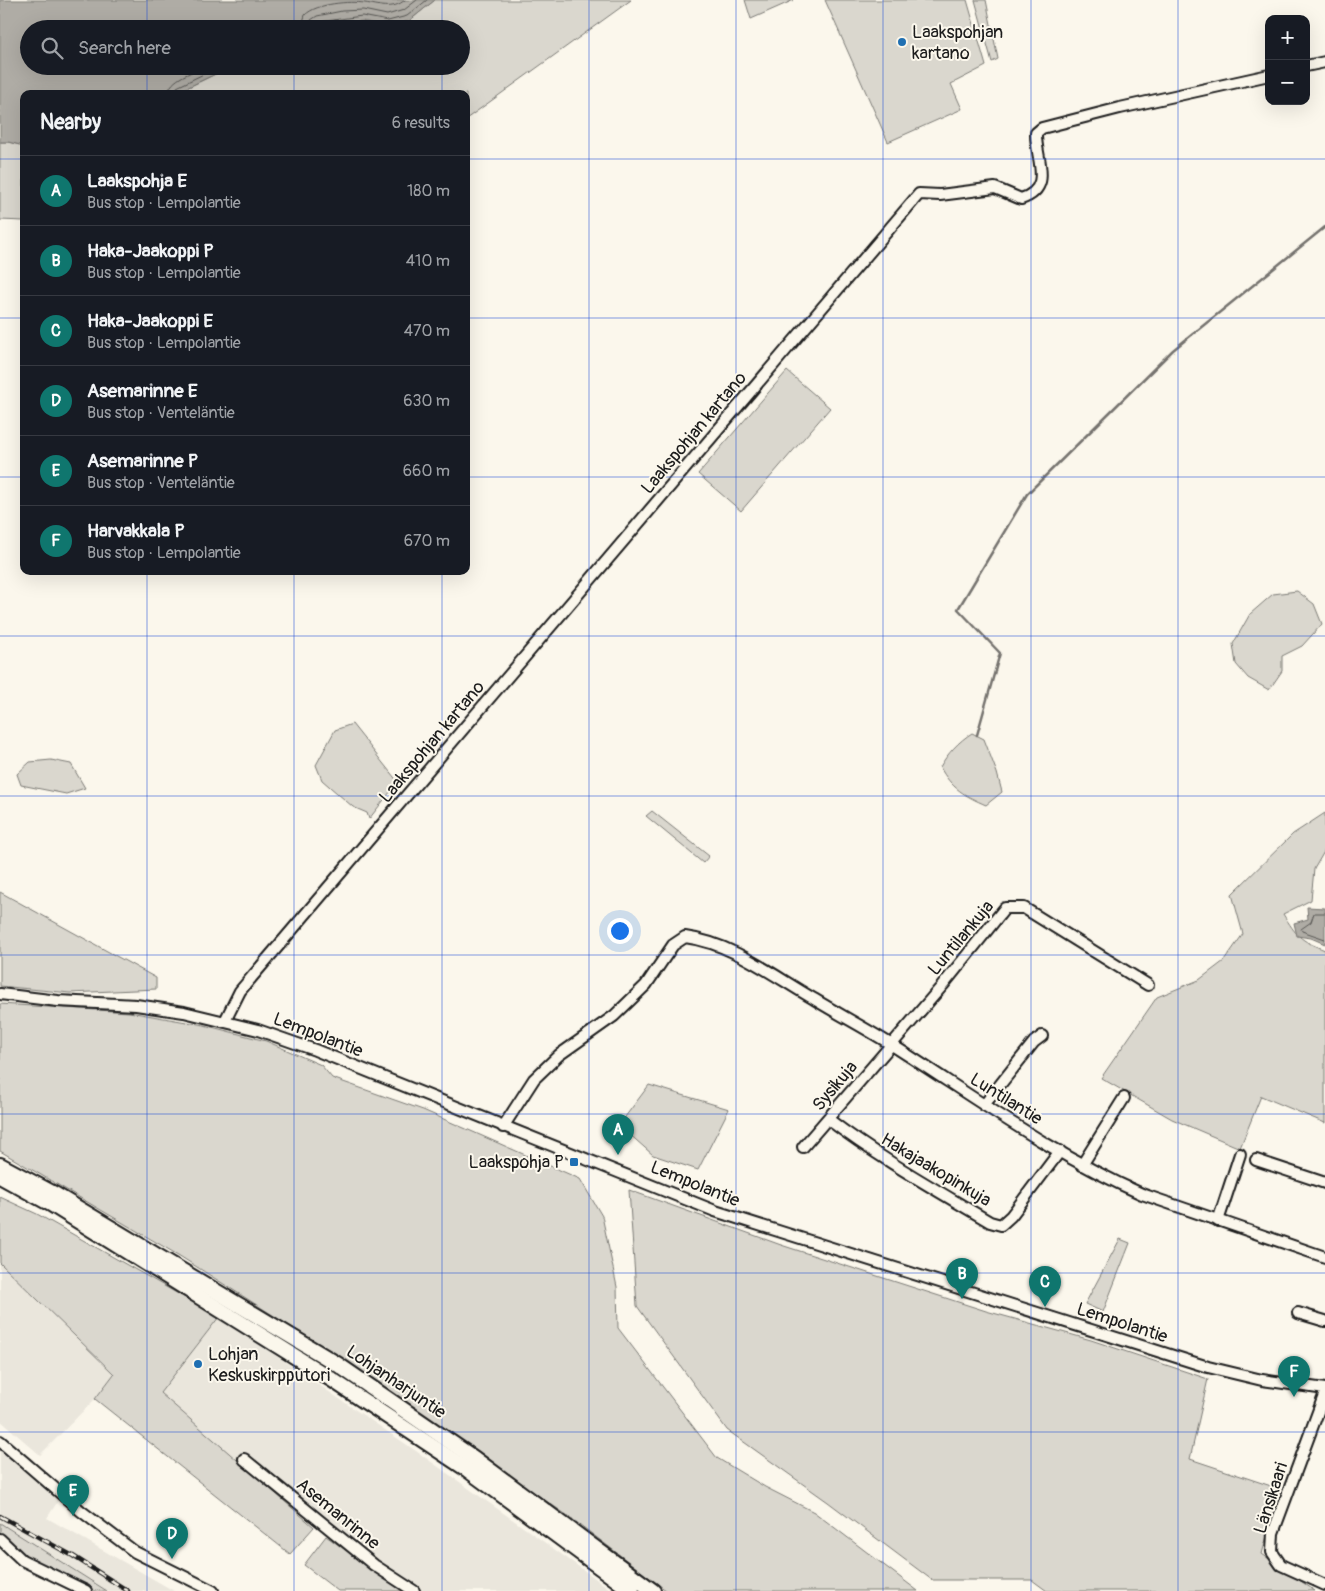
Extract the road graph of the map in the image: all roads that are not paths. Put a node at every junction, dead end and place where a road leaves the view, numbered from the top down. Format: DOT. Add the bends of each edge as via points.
graph roads {
  1 [pos="1325,62"];
  2 [pos="1310,65"];
  3 [pos="1265,76"];
  4 [pos="1148,985"];
  5 [pos="0,994"];
  6 [pos="226,1021"];
  7 [pos="1042,1036"];
  8 [pos="891,1045"];
  9 [pos="1124,1098"];
  10 [pos="984,1105"];
  11 [pos="828,1119"];
  12 [pos="503,1127"];
  13 [pos="804,1147"];
  14 [pos="1060,1152"];
  15 [pos="1240,1154"];
  16 [pos="1256,1160"];
  17 [pos="0,1164"];
  18 [pos="1082,1165"];
  19 [pos="0,1176"];
  20 [pos="1325,1183"];
  21 [pos="1218,1221"];
  22 [pos="1325,1257"];
  23 [pos="1298,1313"];
  24 [pos="1325,1321"];
  25 [pos="1325,1389"];
  26 [pos="1325,1393"];
  27 [pos="1315,1419"];
  28 [pos="1325,1424"];
  29 [pos="0,1441"];
  30 [pos="244,1459"];
  31 [pos="0,1539"];
  32 [pos="1325,1585"];
  33 [pos="86,1591"];
  34 [pos="213,1591"];
  35 [pos="414,1591"];
  36 [pos="632,1591"];
  37 [pos="653,1591"];
  1 -- 2 [label="street"];
  3 -- 6 [label="street, Laakspohjan kartano" via="1042,128 1036,133 1035,147 1041,165 1040,185 1032,196 1021,199 995,188 940,195 919,194 240,991"];
  4 -- 8 [label="street, Luntilankuja" via="1024,908 1005,908"];
  5 -- 6 [label="street, Lempolantie" via="136,1005"];
  6 -- 12 [label="street, Lempolantie" via="315,1050"];
  7 -- 10 [label="street"];
  8 -- 10 [label="street, Luntilantie"];
  8 -- 11 [label="street, Sysikuja"];
  8 -- 12 [label="street, Luntilantie" via="745,958 685,937 673,945 646,985 614,1016 559,1055 534,1079"];
  9 -- 18 [label="street"];
  10 -- 14 [label="street, Luntilantie"];
  11 -- 13 [label="street, Sysikuja"];
  11 -- 14 [label="street, Hakajaakopinkuja" via="911,1176 990,1222 1001,1225"];
  12 -- 25 [label="street, Lempolantie" via="715,1211 912,1274 1208,1367 1262,1380"];
  14 -- 18 [label="street, Luntilantie"];
  15 -- 21 [label="street"];
  16 -- 20 [label="street"];
  17 -- 37 [label="highway, Lohjanharjuntie" via="337,1364 475,1459"];
  18 -- 21 [label="street, Luntilantie" via="1142,1194"];
  19 -- 36 [label="highway, Lohjanharjuntie" via="51,1204 339,1384 468,1470"];
  21 -- 22 [label="street, Luntilantie"];
  23 -- 24 [label="street"];
  26 -- 27 [label="street, Länsikaari"];
  27 -- 28 [label="street"];
  27 -- 32 [label="street, Länsikaari" via="1273,1533 1272,1552 1281,1565"];
  29 -- 34 [label="street" via="81,1511 135,1552"];
  30 -- 35 [label="street, Asemanrinne" via="374,1565"];
  31 -- 33 [label="street" via="22,1560"];
}
